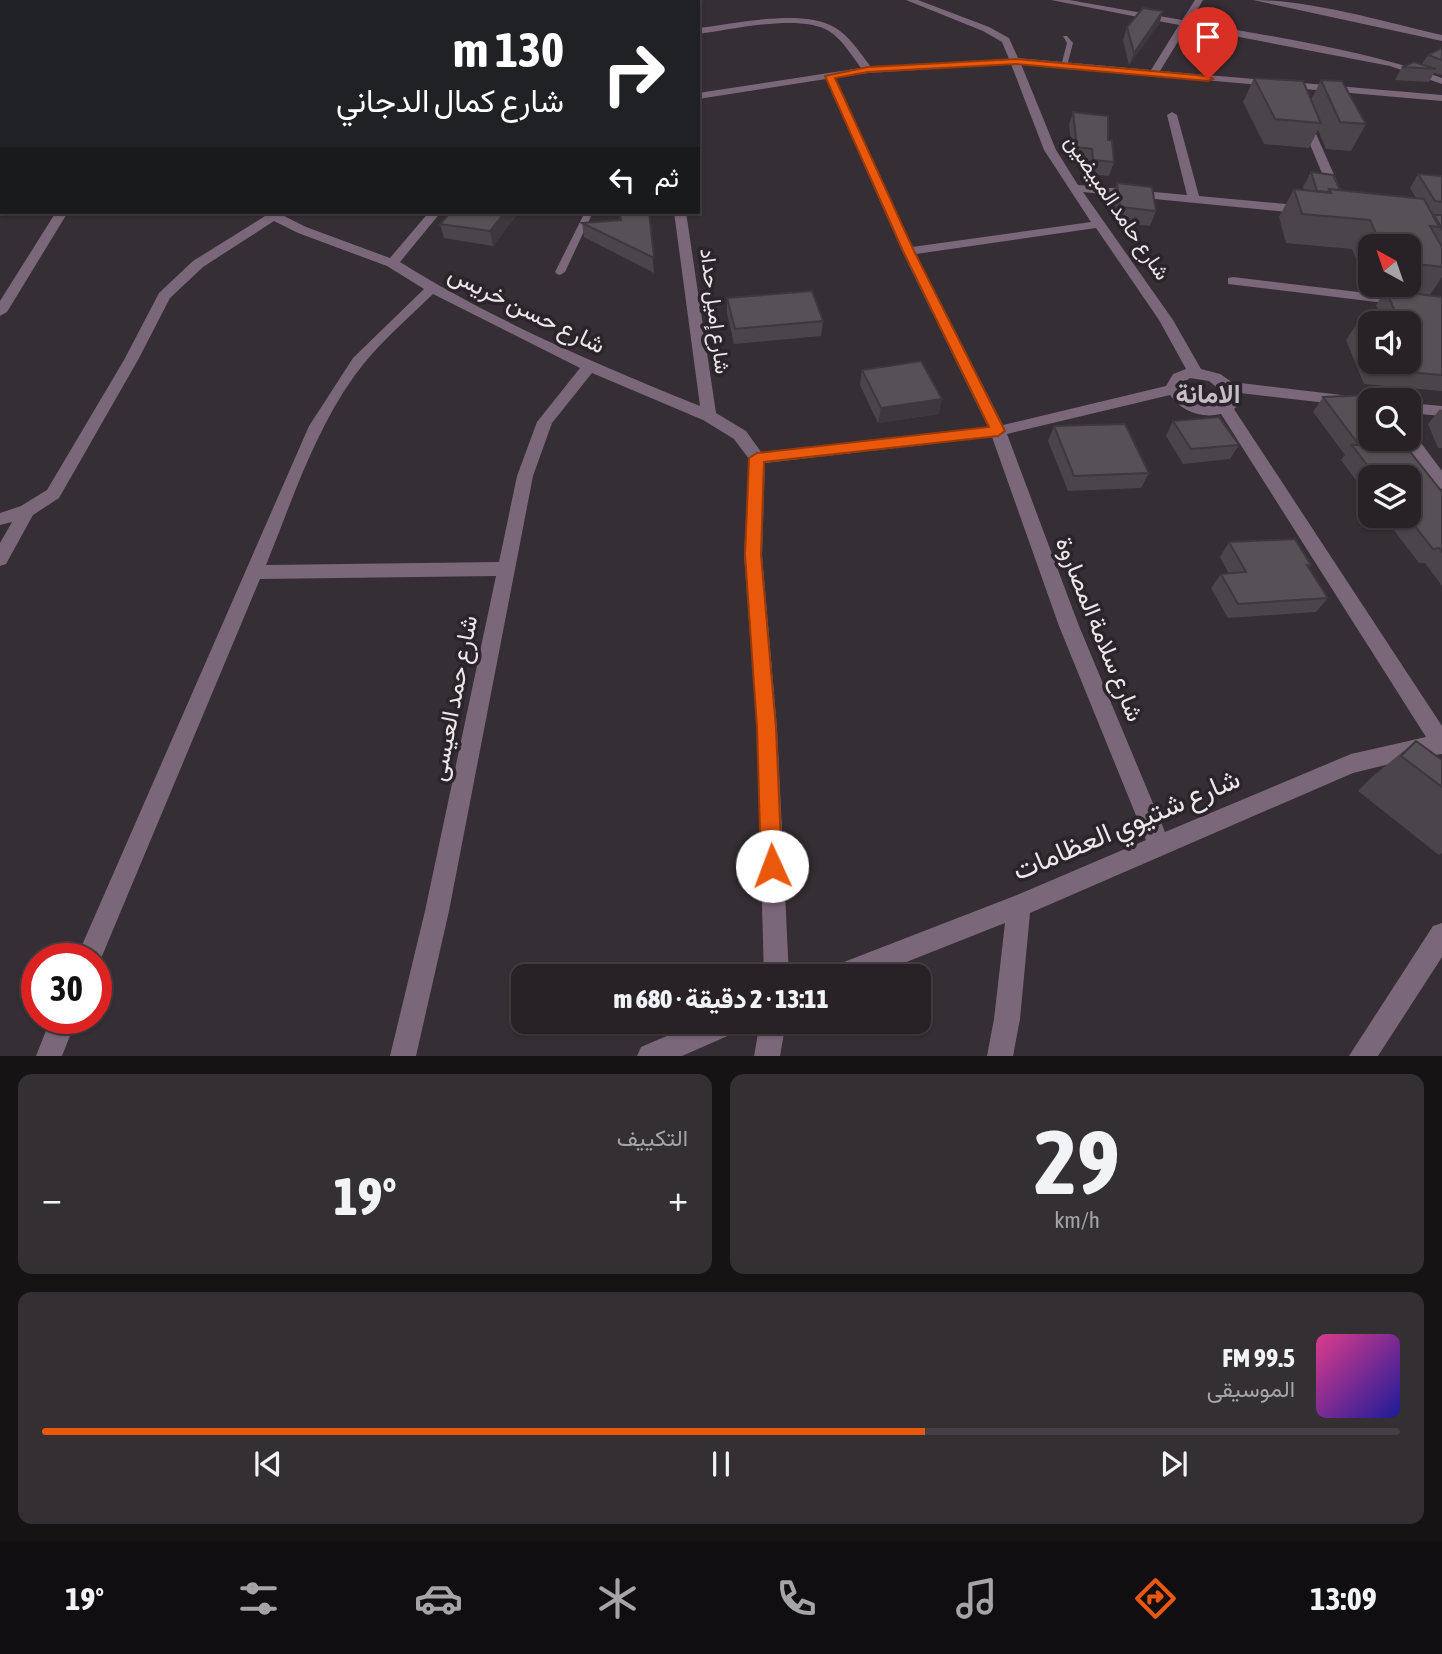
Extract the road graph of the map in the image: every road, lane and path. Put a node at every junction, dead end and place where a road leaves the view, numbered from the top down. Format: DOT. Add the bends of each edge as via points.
graph roads {
  1 [pos="910,0"];
  2 [pos="1055,0"];
  3 [pos="1199,0"];
  4 [pos="1257,0"];
  5 [pos="1185,23"];
  6 [pos="700,31"];
  7 [pos="1065,37"];
  8 [pos="1442,38"];
  9 [pos="1016,61"];
  10 [pos="1064,66"];
  11 [pos="868,69"];
  12 [pos="1153,74"];
  13 [pos="829,76"];
  14 [pos="1442,81"];
  15 [pos="1291,86"];
  16 [pos="700,96"];
  17 [pos="1442,98"];
  18 [pos="1296,99"];
  19 [pos="1302,111"];
  20 [pos="1172,115"];
  21 [pos="1074,188"];
  22 [pos="1194,200"];
  23 [pos="1340,201"];
  24 [pos="1318,211"];
  25 [pos="61,214"];
  26 [pos="270,214"];
  27 [pos="433,214"];
  28 [pos="588,214"];
  29 [pos="680,214"];
  30 [pos="1101,224"];
  31 [pos="908,251"];
  32 [pos="393,263"];
  33 [pos="560,272"];
  34 [pos="1233,281"];
  35 [pos="432,288"];
  36 [pos="1442,306"];
  37 [pos="0,312"];
  38 [pos="589,366"];
  39 [pos="1196,373"];
  40 [pos="1228,387"];
  41 [pos="1173,389"];
  42 [pos="1185,402"];
  43 [pos="1358,402"];
  44 [pos="1120,404"];
  45 [pos="1225,408"];
  46 [pos="1421,409"];
  47 [pos="1442,411"];
  48 [pos="709,416"];
  49 [pos="998,431"];
  50 [pos="1418,451"];
  51 [pos="757,458"];
  52 [pos="1442,482"];
  53 [pos="27,511"];
  54 [pos="0,519"];
  55 [pos="0,559"];
  56 [pos="504,569"];
  57 [pos="254,572"];
  58 [pos="1442,744"];
  59 [pos="1159,844"];
  60 [pos="1019,906"];
  61 [pos="1442,935"];
  62 [pos="95,943"];
  63 [pos="776,964"];
  64 [pos="870,964"];
  65 [pos="58,1034"];
  66 [pos="701,1034"];
  67 [pos="771,1034"];
  68 [pos="49,1055"];
  69 [pos="404,1055"];
  70 [pos="650,1055"];
  71 [pos="767,1055"];
  72 [pos="1000,1055"];
  73 [pos="1362,1055"];
  1 -- 9 [label="street, شارع حامد المبيضين" via="999,34"];
  2 -- 5 [label="street"];
  3 -- 5 [label="street"];
  4 -- 8 [label="street"];
  5 -- 12 [label="street"];
  5 -- 14 [label="street" via="1326,48"];
  6 -- 11 [label="street" via="816,23 832,29"];
  7 -- 10 [label="lane" via="1070,43"];
  9 -- 10 [label="street"];
  9 -- 11 [label="street"];
  9 -- 21 [label="street, شارع حامد المبيضين" via="1050,150"];
  10 -- 12 [label="street"];
  11 -- 13 [label="street"];
  12 -- 15 [label="street"];
  13 -- 16 [label="street"];
  13 -- 31 [label="street, شارع سلامة المصاروة"];
  15 -- 17 [label="street"];
  15 -- 18 [label="street"];
  19 -- 23 [label="street"];
  20 -- 22 [label="street"];
  21 -- 22 [label="street"];
  21 -- 30 [label="street, شارع حامد المبيضين"];
  22 -- 24 [label="street"];
  25 -- 37 [label="street"];
  26 -- 32 [label="street, شارع حسن خريس"];
  26 -- 53 [label="street" via="198,264 164,296 52,494"];
  27 -- 32 [label="street"];
  28 -- 33 [label="lane"];
  29 -- 48 [label="street, شارع إميل حداد"];
  30 -- 31 [label="street"];
  30 -- 39 [label="street, شارع حامد المبيضين"];
  31 -- 49 [label="street, شارع سلامة المصاروة"];
  32 -- 35 [label="street, شارع حسن خريس"];
  34 -- 36 [label="street"];
  35 -- 38 [label="street, شارع حسن خريس"];
  35 -- 57 [label="street" via="382,334 349,372 322,414"];
  38 -- 48 [label="street, شارع حسن خريس"];
  38 -- 56 [label="street, شارع حمد العيسى" via="545,422 525,477"];
  39 -- 40 [label="street"];
  39 -- 41 [label="street" via="1178,377"];
  40 -- 43 [label="street"];
  40 -- 45 [label="street" via="1233,401"];
  41 -- 42 [label="street"];
  41 -- 44 [label="street"];
  42 -- 44 [label="street"];
  42 -- 45 [label="street" via="1210,411"];
  44 -- 49 [label="street"];
  45 -- 58 [label="street"];
  46 -- 47 [label="street"];
  48 -- 51 [label="street, شارع حسن خريس" via="740,435"];
  49 -- 51 [label="street"];
  49 -- 59 [label="street, شارع سلامة المصاروة" via="1069,626"];
  50 -- 52 [label="street"];
  51 -- 63 [label="street" via="753,555 767,728"];
  53 -- 54 [label="street"];
  53 -- 55 [label="street"];
  56 -- 57 [label="street"];
  56 -- 69 [label="street, شارع حمد العيسى"];
  57 -- 62 [label="street"];
  58 -- 59 [label="street, شارع شتيوي العظامات" via="1350,764"];
  59 -- 60 [label="street, شارع شتيوي العظامات"];
  60 -- 64 [label="street, شارع شتيوي العظامات"];
  60 -- 72 [label="street"];
  61 -- 73 [label="street"];
  65 -- 68 [label="street"];
  66 -- 70 [label="street"];
  67 -- 71 [label="street"];
}
